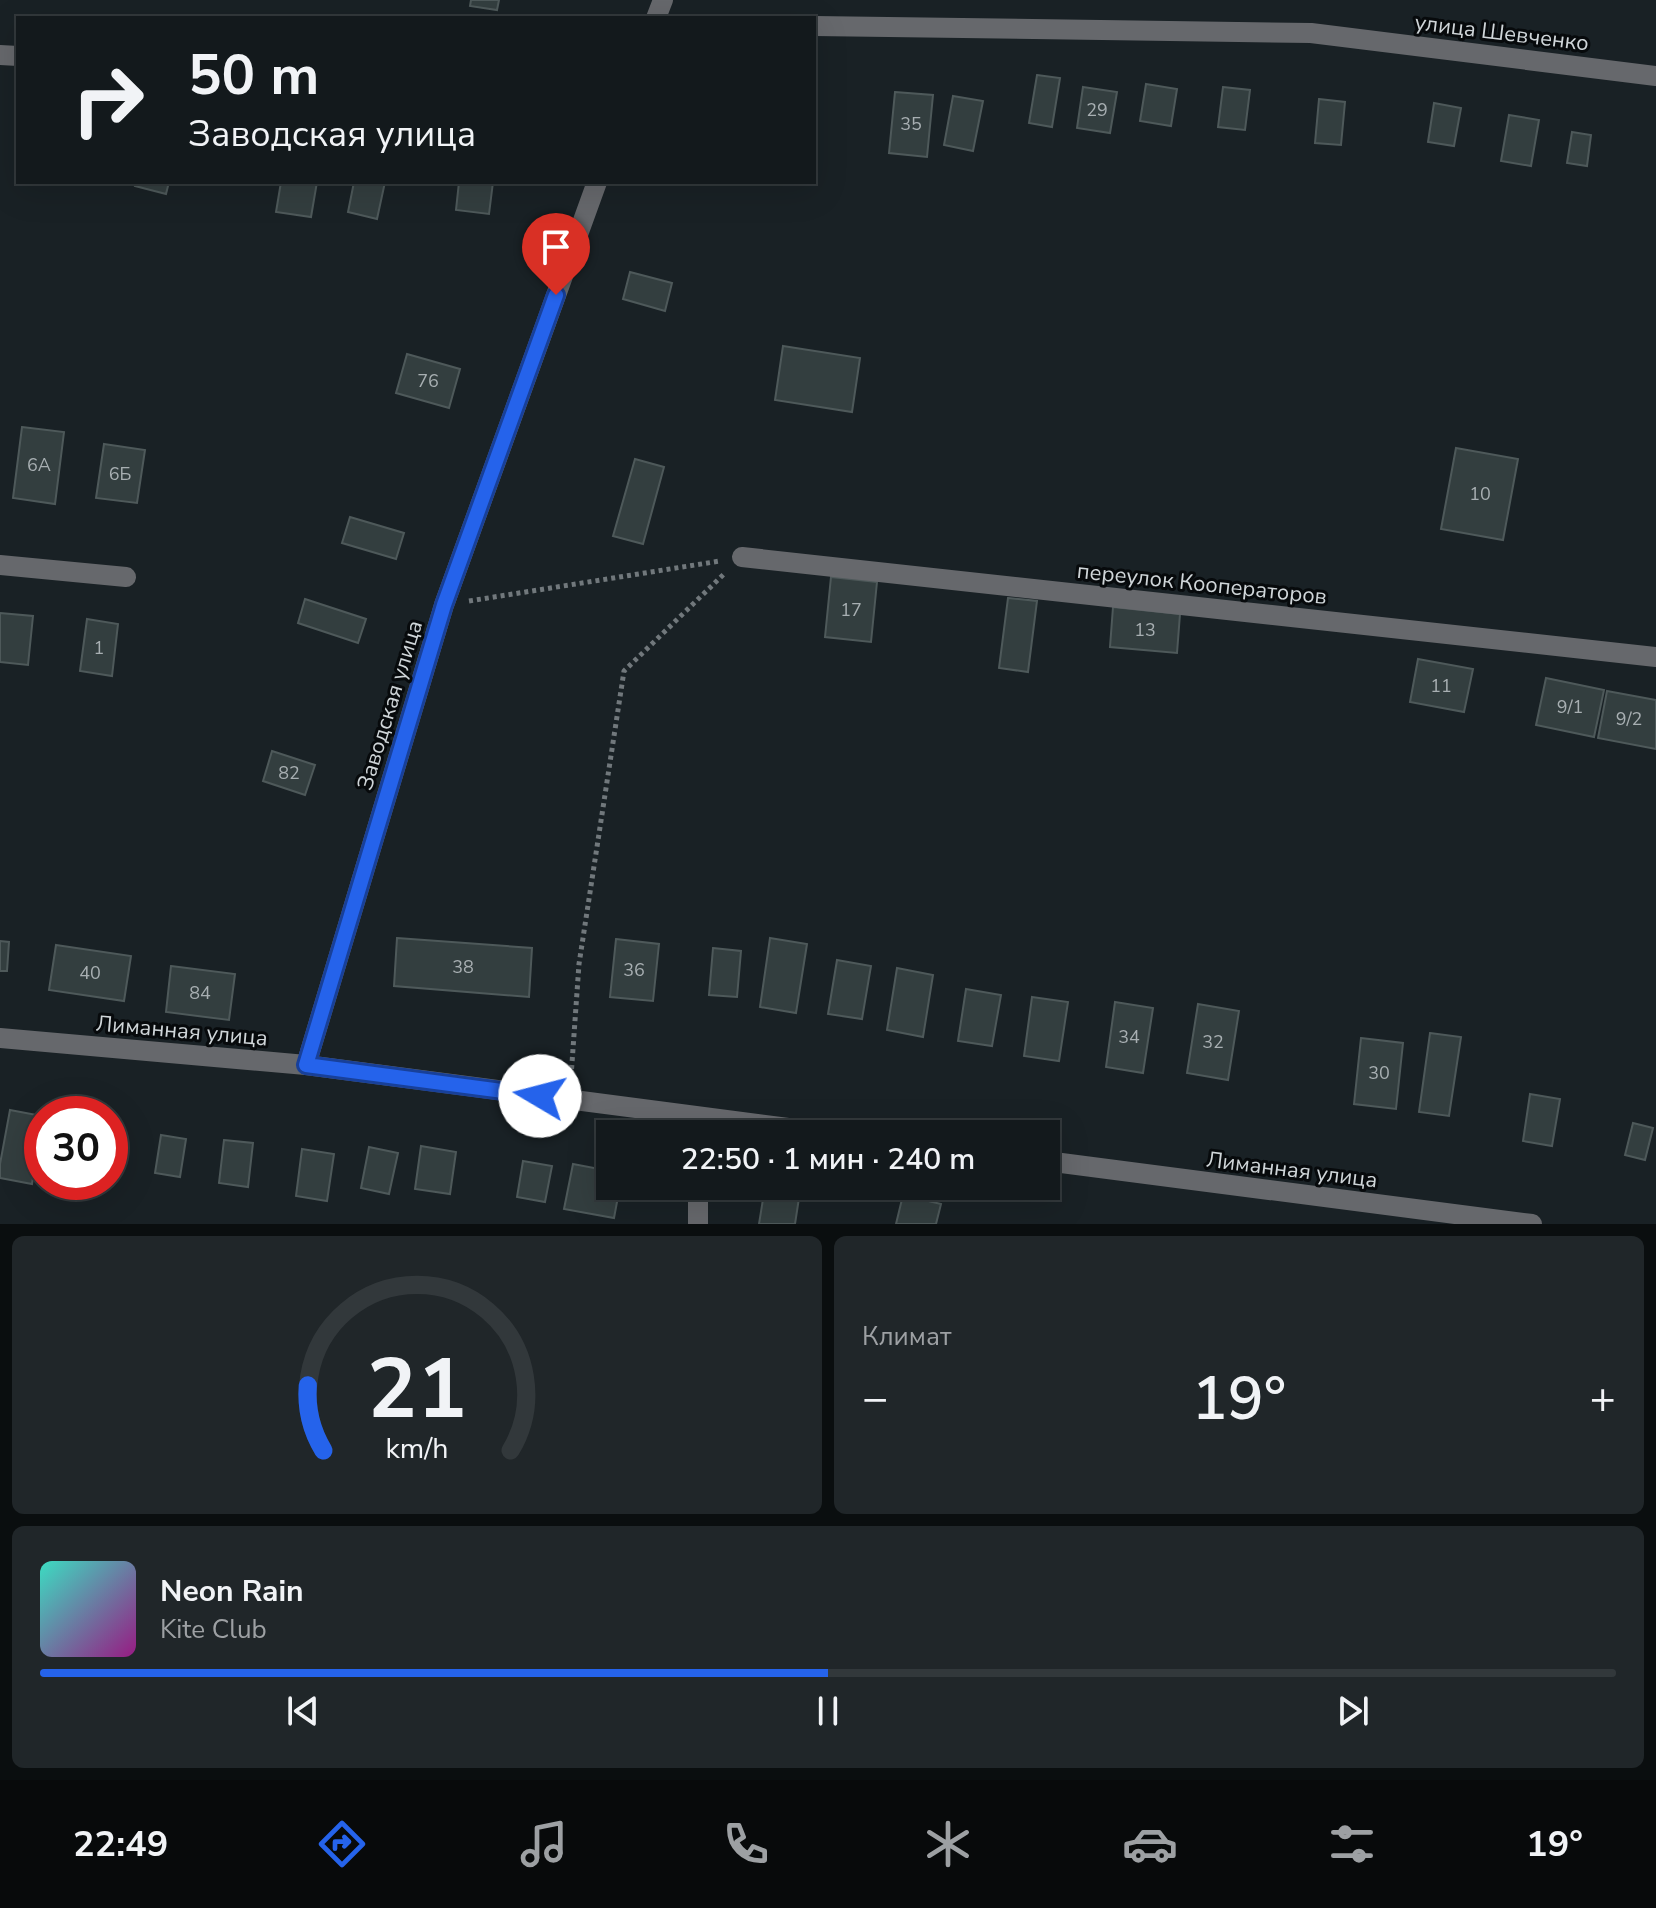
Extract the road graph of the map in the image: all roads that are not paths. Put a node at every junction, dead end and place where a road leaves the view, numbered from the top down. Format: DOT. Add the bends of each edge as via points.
graph roads {
  1 [pos="816,26"];
  2 [pos="1656,76"];
  3 [pos="596,184"];
  4 [pos="742,557"];
  5 [pos="0,565"];
  6 [pos="126,577"];
  7 [pos="1656,657"];
  8 [pos="0,1038"];
  9 [pos="306,1065"];
  10 [pos="672,1120"];
  11 [pos="1060,1163"];
  12 [pos="698,1200"];
  13 [pos="698,1224"];
  14 [pos="1532,1224"];
  1 -- 2 [label="street, улица Шевченко" via="1311,33"];
  3 -- 9 [label="street, Заводская улица" via="444,605"];
  4 -- 7 [label="street, переулок Кооператоров"];
  5 -- 6 [label="street"];
  8 -- 9 [label="street, Лиманная улица"];
  9 -- 10 [label="street, Лиманная улица" via="570,1100"];
  11 -- 14 [label="street, Лиманная улица"];
  12 -- 13 [label="street"];
}
